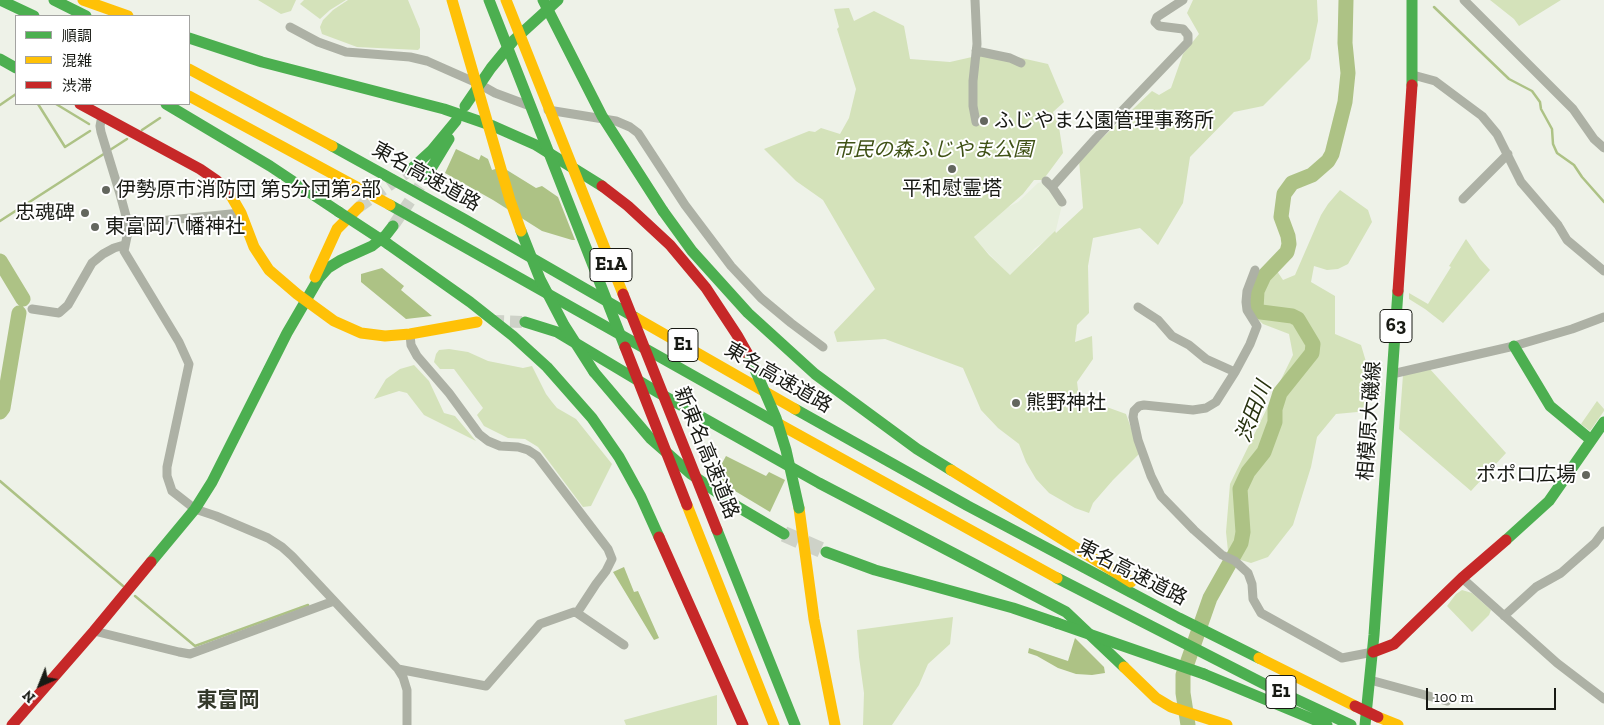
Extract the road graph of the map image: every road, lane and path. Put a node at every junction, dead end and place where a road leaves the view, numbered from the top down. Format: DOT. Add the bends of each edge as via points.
graph roads {
  1 [pos="0,0"];
  2 [pos="54,0"];
  3 [pos="83,0"];
  4 [pos="452,0"];
  5 [pos="489,0"];
  6 [pos="506,0"];
  7 [pos="543,0"];
  8 [pos="558,0"];
  9 [pos="975,0"];
  10 [pos="1183,0"];
  11 [pos="1412,0"];
  12 [pos="1464,0"];
  13 [pos="0,11"];
  14 [pos="30,15"];
  15 [pos="84,15"];
  16 [pos="125,15"];
  17 [pos="15,19"];
  18 [pos="290,28"];
  19 [pos="190,38"];
  20 [pos="976,51"];
  21 [pos="0,59"];
  22 [pos="1021,63"];
  23 [pos="15,67"];
  24 [pos="190,70"];
  25 [pos="1413,75"];
  26 [pos="479,84"];
  27 [pos="190,97"];
  28 [pos="82,105"];
  29 [pos="168,105"];
  30 [pos="465,106"];
  31 [pos="102,116"];
  32 [pos="976,122"];
  33 [pos="1604,148"];
  34 [pos="1508,154"];
  35 [pos="410,170"];
  36 [pos="426,177"];
  37 [pos="1464,199"];
  38 [pos="1062,202"];
  39 [pos="359,207"];
  40 [pos="241,213"];
  41 [pos="128,224"];
  42 [pos="393,226"];
  43 [pos="124,245"];
  44 [pos="1255,270"];
  45 [pos="1604,271"];
  46 [pos="305,300"];
  47 [pos="1138,307"];
  48 [pos="32,309"];
  49 [pos="1604,317"];
  50 [pos="477,322"];
  51 [pos="525,322"];
  52 [pos="410,334"];
  53 [pos="1514,346"];
  54 [pos="823,347"];
  55 [pos="1236,372"];
  56 [pos="1392,374"];
  57 [pos="1604,422"];
  58 [pos="1592,440"];
  59 [pos="195,509"];
  60 [pos="1604,531"];
  61 [pos="784,534"];
  62 [pos="826,552"];
  63 [pos="1462,578"];
  64 [pos="334,601"];
  65 [pos="577,613"];
  66 [pos="1180,614"];
  67 [pos="1504,616"];
  68 [pos="94,631"];
  69 [pos="624,645"];
  70 [pos="1373,652"];
  71 [pos="398,669"];
  72 [pos="1370,680"];
  73 [pos="1602,694"];
  74 [pos="1447,700"];
  75 [pos="12,725"];
  76 [pos="408,725"];
  77 [pos="743,725"];
  78 [pos="774,725"];
  79 [pos="795,725"];
  80 [pos="835,725"];
  81 [pos="1227,725"];
  82 [pos="1327,725"];
  83 [pos="1351,725"];
  84 [pos="1365,725"];
  85 [pos="1398,725"];
  1 -- 14 [label="main road"];
  2 -- 15 [label="main road"];
  3 -- 16 [label="main road"];
  4 -- 61 [label="main road, bridge" via="510,200 540,279 564,325 594,372 650,438 715,492"];
  5 -- 78 [label="main road, 新東名高速道路 / E1A, bridge"];
  6 -- 79 [label="main road, 新東名高速道路 / E1A, bridge"];
  7 -- 66 [label="main road, bridge" via="624,152 692,251 748,313 815,374 917,449"];
  8 -- 26 [label="main road" via="514,40"];
  9 -- 20 [label="street"];
  10 -- 38 [label="street" via="1156,17 1155,22 1159,26 1183,29 1188,35 1188,42 1049,184"];
  11 -- 25 [label="main road, 相模原大磯線 / 63"];
  12 -- 33 [label="street" via="1573,109"];
  13 -- 17 [label="main road"];
  18 -- 26 [label="street" via="336,49 420,59"];
  19 -- 80 [label="main road, bridge" via="286,69 444,109 493,126 568,163 628,206 670,245 706,288 738,335 776,418 799,508 814,619"];
  20 -- 22 [label="street"];
  20 -- 32 [label="street" via="973,106"];
  21 -- 23 [label="main road"];
  24 -- 66 [label="main road, 東名高速道路 / E1" via="464,219 959,502 1080,567"];
  25 -- 34 [label="street" via="1435,81 1482,116"];
  25 -- 56 [label="main road, 相模原大磯線 / 63"];
  26 -- 30 [label="main road"];
  26 -- 54 [label="street" via="541,109 616,121 638,133 685,205 731,266 761,298"];
  27 -- 83 [label="main road, 東名高速道路 / E1" via="444,234 1069,584"];
  28 -- 31 [label="main road"];
  29 -- 77 [label="main road, bridge" via="270,166 457,292 514,336 558,378 597,425 641,497"];
  31 -- 40 [label="main road" via="216,180 232,196"];
  31 -- 41 [label="street" via="100,129"];
  34 -- 37 [label="street"];
  34 -- 45 [label="street" via="1522,182 1567,240"];
  35 -- 36 [label="main road" via="455,123"];
  39 -- 46 [label="main road" via="338,229"];
  40 -- 41 [label="street"];
  40 -- 46 [label="main road" via="261,260"];
  41 -- 43 [label="street"];
  42 -- 46 [label="main road" via="372,246 328,268"];
  43 -- 48 [label="street" via="92,263 68,305 59,313"];
  43 -- 59 [label="street" via="124,251 189,364 167,476 172,491"];
  44 -- 55 [label="street" via="1246,302 1257,326"];
  46 -- 52 [label="main road" via="334,321 360,333"];
  46 -- 59 [label="main road"];
  47 -- 55 [label="street" via="1206,359"];
  49 -- 53 [label="street"];
  50 -- 52 [label="main road"];
  51 -- 81 [label="main road" via="557,332 819,483 1066,612 1156,698 1171,707"];
  52 -- 65 [label="street" via="417,356 479,434 488,442 518,447 537,456 612,555 610,564"];
  53 -- 56 [label="street"];
  53 -- 58 [label="main road" via="1550,406"];
  55 -- 70 [label="street" via="1211,406 1193,410 1144,405 1136,408 1133,417 1138,440 1161,496 1194,530 1248,573 1253,599 1261,613 1342,658"];
  56 -- 70 [label="main road, 相模原大磯線 / 63"];
  57 -- 58 [label="main road"];
  58 -- 63 [label="main road" via="1544,506"];
  59 -- 64 [label="street" via="268,538 282,547"];
  59 -- 68 [label="main road"];
  60 -- 67 [label="street" via="1561,573 1536,587"];
  62 -- 82 [label="main road, bridge" via="875,570 1057,623 1204,674"];
  63 -- 67 [label="street"];
  63 -- 70 [label="main road" via="1394,644"];
  64 -- 68 [label="street" via="190,654"];
  64 -- 71 [label="street"];
  65 -- 69 [label="street"];
  65 -- 71 [label="street" via="540,624 486,686"];
  66 -- 85 [label="main road, 東名高速道路 / E1, bridge" via="1340,699"];
  67 -- 73 [label="street" via="1556,663"];
  68 -- 75 [label="main road"];
  70 -- 72 [label="main road, 相模原大磯線 / 63"];
  71 -- 76 [label="street" via="407,690"];
  72 -- 74 [label="street"];
  72 -- 84 [label="main road, 相模原大磯線 / 63"];
}
